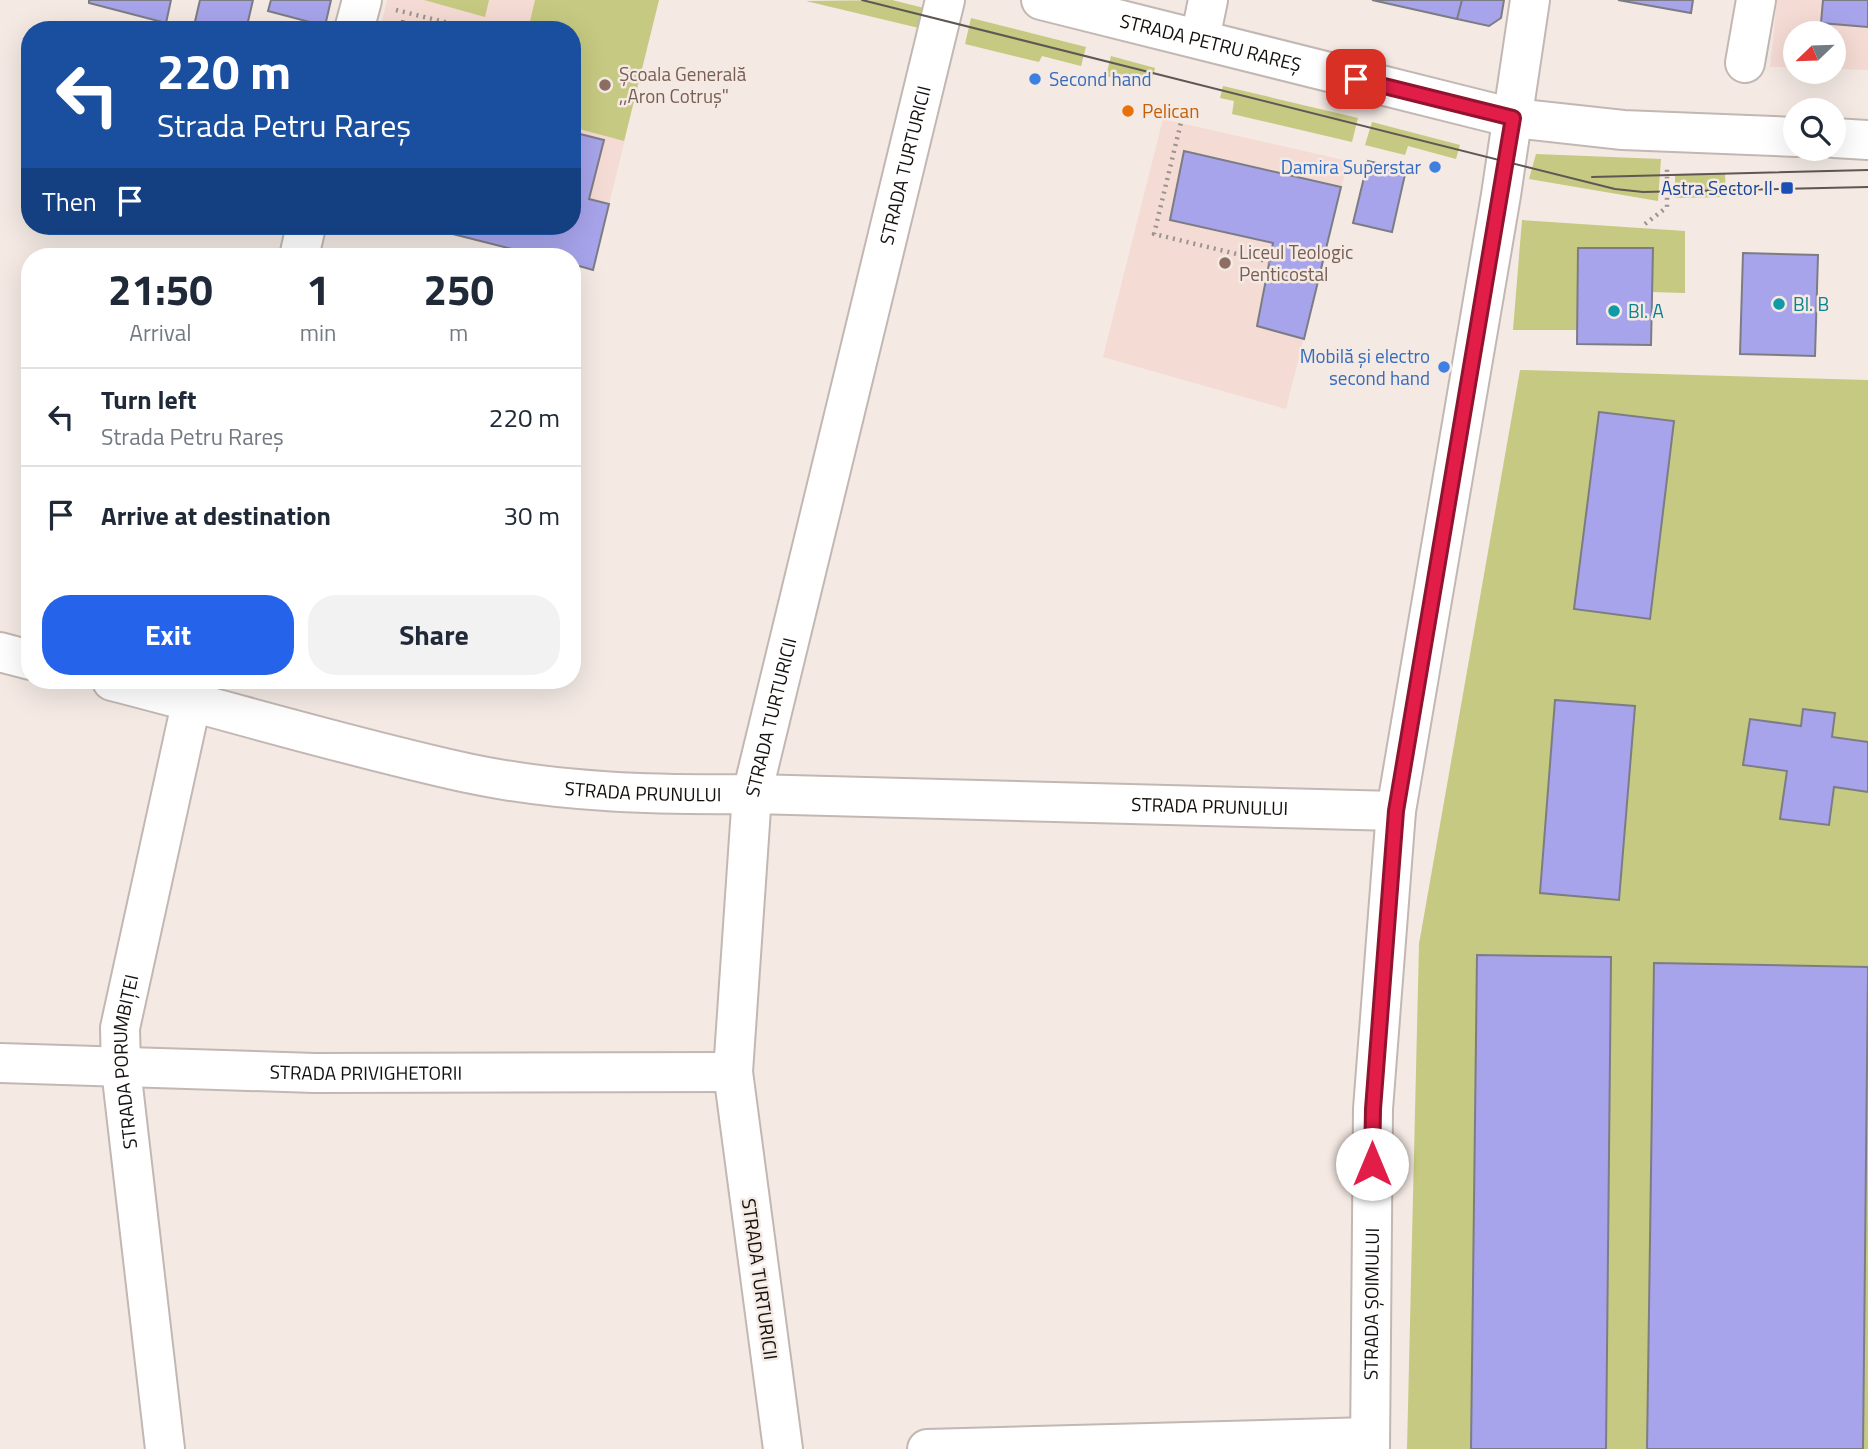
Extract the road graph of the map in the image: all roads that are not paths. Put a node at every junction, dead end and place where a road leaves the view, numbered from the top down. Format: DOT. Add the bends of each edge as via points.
graph roads {
  1 [pos="945,0"];
  2 [pos="1041,0"];
  3 [pos="1208,0"];
  4 [pos="1530,0"];
  5 [pos="1756,0"];
  6 [pos="369,3"];
  7 [pos="359,21"];
  8 [pos="1200,39"];
  9 [pos="1745,63"];
  10 [pos="1513,118"];
  11 [pos="1783,136"];
  12 [pos="1846,139"];
  13 [pos="1868,140"];
  14 [pos="0,652"];
  15 [pos="21,658"];
  16 [pos="193,691"];
  17 [pos="752,794"];
  18 [pos="1396,811"];
  19 [pos="0,1063"];
  20 [pos="121,1069"];
  21 [pos="733,1072"];
  22 [pos="1370,1443"];
  23 [pos="165,1449"];
  24 [pos="783,1449"];
  25 [pos="927,1449"];
  1 -- 17 [label="street, STRADA TURTURICII"];
  2 -- 8 [label="street, STRADA PETRU RAREȘ"];
  3 -- 8 [label="street"];
  4 -- 10 [label="street, STRADA ȘOIMULUI"];
  5 -- 9 [label="street"];
  6 -- 7 [label="street"];
  8 -- 10 [label="street, STRADA PETRU RAREȘ"];
  10 -- 11 [label="street, STRADA PETRU RAREȘ" via="1623,130"];
  10 -- 18 [label="street, STRADA ȘOIMULUI"];
  12 -- 13 [label="street"];
  14 -- 15 [label="street"];
  16 -- 17 [label="street, STRADA PRUNULUI" via="468,773 563,788 661,795"];
  16 -- 20 [label="street, STRADA PORUMBIȚEI" via="120,1028"];
  17 -- 18 [label="street, STRADA PRUNULUI"];
  17 -- 21 [label="street, STRADA TURTURICII"];
  18 -- 22 [label="street, STRADA ȘOIMULUI" via="1373,1109"];
  19 -- 20 [label="street, STRADA PRIVIGHETORII"];
  20 -- 21 [label="street, STRADA PRIVIGHETORII"];
  20 -- 23 [label="street, STRADA PORUMBIȚEI"];
  21 -- 24 [label="street, STRADA TURTURICII"];
  22 -- 25 [label="street"];
}
